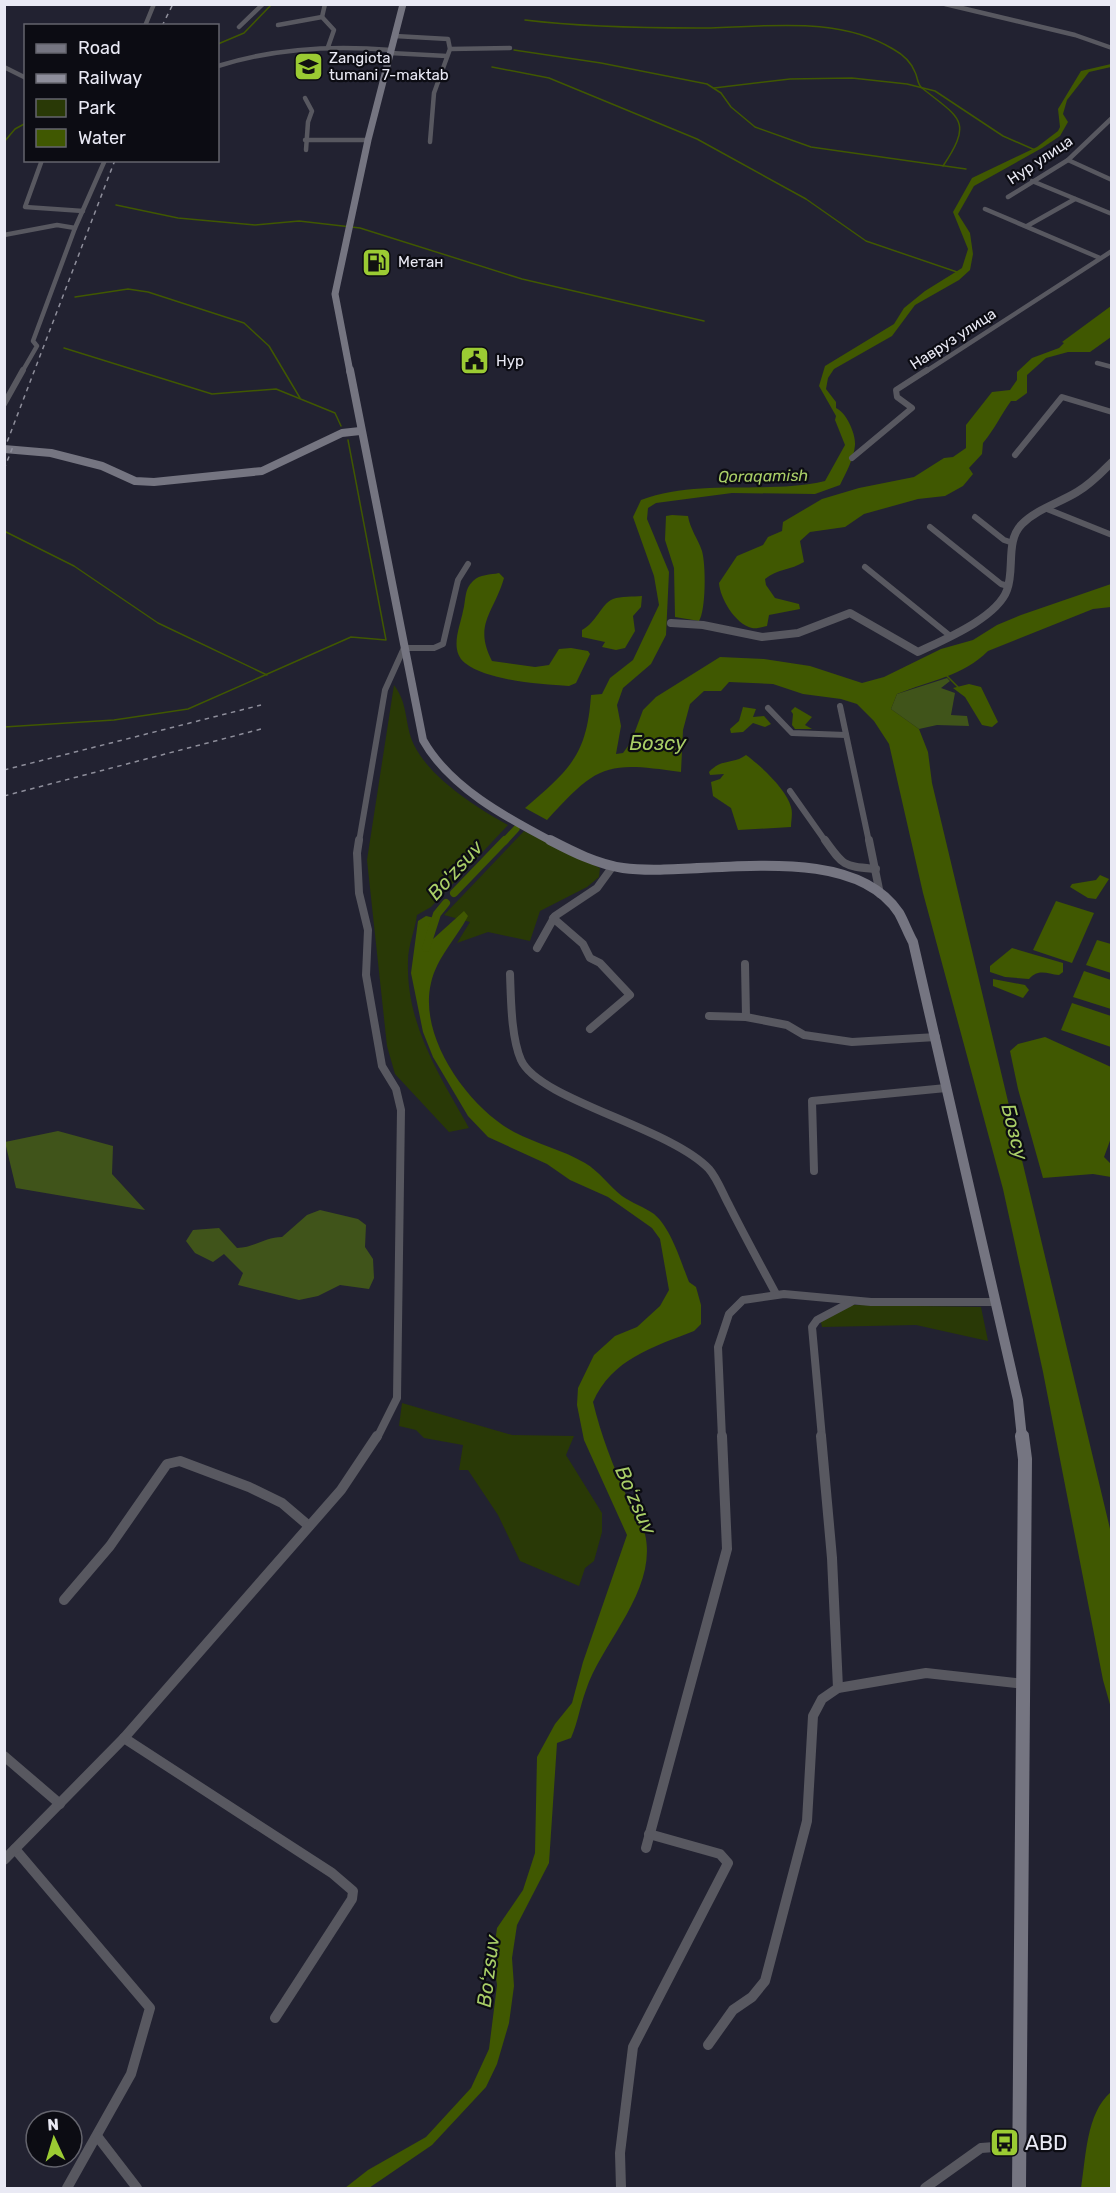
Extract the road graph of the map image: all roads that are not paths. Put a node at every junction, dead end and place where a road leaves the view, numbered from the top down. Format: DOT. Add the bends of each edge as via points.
graph roads {
  1 [pos="154,4"];
  2 [pos="263,4"];
  3 [pos="325,4"];
  4 [pos="403,4"];
  5 [pos="945,4"];
  6 [pos="322,17"];
  7 [pos="146,24"];
  8 [pos="278,25"];
  9 [pos="239,27"];
  10 [pos="395,36"];
  11 [pos="328,47"];
  12 [pos="510,48"];
  13 [pos="1112,48"];
  14 [pos="450,49"];
  15 [pos="391,52"];
  16 [pos="447,56"];
  17 [pos="219,66"];
  18 [pos="4,67"];
  19 [pos="24,77"];
  20 [pos="305,98"];
  21 [pos="1112,118"];
  22 [pos="305,140"];
  23 [pos="368,140"];
  24 [pos="430,142"];
  25 [pos="306,150"];
  26 [pos="1068,160"];
  27 [pos="41,162"];
  28 [pos="104,162"];
  29 [pos="1110,178"];
  30 [pos="1032,181"];
  31 [pos="1008,197"];
  32 [pos="1075,199"];
  33 [pos="985,208"];
  34 [pos="83,211"];
  35 [pos="1112,214"];
  36 [pos="1027,226"];
  37 [pos="75,228"];
  38 [pos="4,235"];
  39 [pos="1112,251"];
  40 [pos="1101,258"];
  41 [pos="1097,363"];
  42 [pos="1112,367"];
  43 [pos="4,404"];
  44 [pos="1112,412"];
  45 [pos="359,427"];
  46 [pos="4,449"];
  47 [pos="1015,455"];
  48 [pos="852,458"];
  49 [pos="1112,462"];
  50 [pos="1047,509"];
  51 [pos="975,517"];
  52 [pos="930,527"];
  53 [pos="1112,536"];
  54 [pos="1013,543"];
  55 [pos="468,564"];
  56 [pos="865,567"];
  57 [pos="1008,586"];
  58 [pos="671,623"];
  59 [pos="950,635"];
  60 [pos="404,648"];
  61 [pos="840,706"];
  62 [pos="768,708"];
  63 [pos="846,735"];
  64 [pos="790,791"];
  65 [pos="613,866"];
  66 [pos="876,869"];
  67 [pos="880,894"];
  68 [pos="553,918"];
  69 [pos="537,948"];
  70 [pos="745,964"];
  71 [pos="510,974"];
  72 [pos="709,1016"];
  73 [pos="746,1017"];
  74 [pos="590,1029"];
  75 [pos="936,1037"];
  76 [pos="946,1088"];
  77 [pos="814,1171"];
  78 [pos="776,1294"];
  79 [pos="852,1301"];
  80 [pos="996,1302"];
  81 [pos="309,1526"];
  82 [pos="64,1600"];
  83 [pos="1024,1684"];
  84 [pos="838,1688"];
  85 [pos="124,1738"];
  86 [pos="4,1756"];
  87 [pos="60,1804"];
  88 [pos="649,1834"];
  89 [pos="646,1848"];
  90 [pos="15,1849"];
  91 [pos="4,1860"];
  92 [pos="275,2018"];
  93 [pos="708,2045"];
  94 [pos="98,2136"];
  95 [pos="1020,2145"];
  96 [pos="67,2188"];
  97 [pos="137,2188"];
  98 [pos="621,2188"];
  99 [pos="925,2188"];
  100 [pos="1019,2188"];
  1 -- 7 [label="street"];
  2 -- 9 [label="street"];
  3 -- 6 [label="street"];
  4 -- 10 [label="main road"];
  5 -- 13 [label="street" via="1076,35"];
  6 -- 8 [label="street"];
  6 -- 11 [label="street" via="333,30"];
  10 -- 14 [label="street" via="448,39"];
  10 -- 15 [label="main road"];
  11 -- 15 [label="street"];
  11 -- 17 [label="street" via="255,55"];
  12 -- 14 [label="street"];
  14 -- 16 [label="street"];
  15 -- 16 [label="street"];
  15 -- 23 [label="main road"];
  16 -- 24 [label="street" via="434,93"];
  18 -- 19 [label="street"];
  20 -- 22 [label="street" via="312,111"];
  21 -- 26 [label="street, Нур улица"];
  22 -- 23 [label="street"];
  22 -- 25 [label="street"];
  23 -- 45 [label="main road" via="335,294"];
  26 -- 29 [label="street"];
  26 -- 30 [label="street, Нур улица"];
  27 -- 34 [label="street" via="25,207"];
  28 -- 34 [label="street"];
  30 -- 31 [label="street, Нур улица"];
  30 -- 32 [label="street"];
  32 -- 35 [label="street"];
  32 -- 36 [label="street"];
  33 -- 36 [label="street"];
  34 -- 37 [label="street"];
  36 -- 40 [label="street"];
  37 -- 38 [label="street" via="55,225"];
  37 -- 43 [label="street" via="35,332 33,341 37,346"];
  39 -- 40 [label="street, Навруз улица"];
  40 -- 48 [label="street, Навруз улица" via="896,390 897,397 912,408"];
  41 -- 42 [label="street"];
  44 -- 47 [label="street" via="1062,397"];
  45 -- 46 [label="main road" via="262,471 154,482 135,481 102,465 59,455"];
  45 -- 60 [label="main road"];
  49 -- 50 [label="street" via="1088,486"];
  50 -- 53 [label="street"];
  50 -- 54 [label="street" via="1019,526"];
  51 -- 54 [label="street"];
  52 -- 57 [label="street"];
  54 -- 57 [label="street"];
  55 -- 60 [label="street" via="459,575 443,644 434,648"];
  56 -- 59 [label="street"];
  57 -- 59 [label="street" via="999,604 986,615"];
  58 -- 59 [label="street" via="762,637 798,633 850,614 888,633 913,652"];
  60 -- 65 [label="main road" via="420,734 437,762 509,817"];
  60 -- 81 [label="street" via="385,690 357,852 358,893 368,930 366,975 382,1066 396,1089 402,1125 397,1398 370,1451"];
  61 -- 63 [label="street"];
  62 -- 63 [label="street" via="792,733"];
  63 -- 66 [label="street"];
  64 -- 66 [label="street" via="839,860 847,866"];
  65 -- 67 [label="main road" via="811,868 847,875"];
  65 -- 68 [label="street" via="607,880"];
  66 -- 67 [label="street"];
  67 -- 75 [label="main road" via="901,914 910,932"];
  68 -- 69 [label="street"];
  68 -- 74 [label="street" via="583,944 590,958 600,963 630,996"];
  70 -- 73 [label="street"];
  71 -- 78 [label="street" via="512,1012 525,1067 556,1090 679,1145 710,1170"];
  72 -- 73 [label="street"];
  73 -- 75 [label="street" via="787,1025 804,1035 852,1042"];
  75 -- 76 [label="main road"];
  76 -- 77 [label="street" via="812,1101"];
  76 -- 80 [label="main road"];
  78 -- 79 [label="street"];
  78 -- 88 [label="street" via="743,1300 735,1306 720,1336 727,1549"];
  79 -- 80 [label="street"];
  79 -- 84 [label="street" via="817,1320 812,1327 832,1558"];
  80 -- 83 [label="main road" via="1018,1400 1025,1459"];
  81 -- 82 [label="street" via="298,1513 257,1492 174,1461 167,1464 110,1546"];
  81 -- 85 [label="street"];
  83 -- 84 [label="street" via="926,1673"];
  83 -- 95 [label="main road"];
  84 -- 93 [label="street" via="820,1700 813,1716 807,1821 765,1981 752,1997 733,2010"];
  85 -- 87 [label="street"];
  85 -- 92 [label="street" via="332,1873 353,1891 352,1899"];
  86 -- 87 [label="street"];
  87 -- 90 [label="street"];
  88 -- 89 [label="street"];
  88 -- 98 [label="street" via="720,1854 728,1863 633,2047 620,2153"];
  90 -- 91 [label="street"];
  90 -- 94 [label="street" via="150,2008 131,2074"];
  94 -- 96 [label="street"];
  94 -- 97 [label="street"];
  95 -- 99 [label="street" via="981,2148"];
  95 -- 100 [label="main road"];
}
